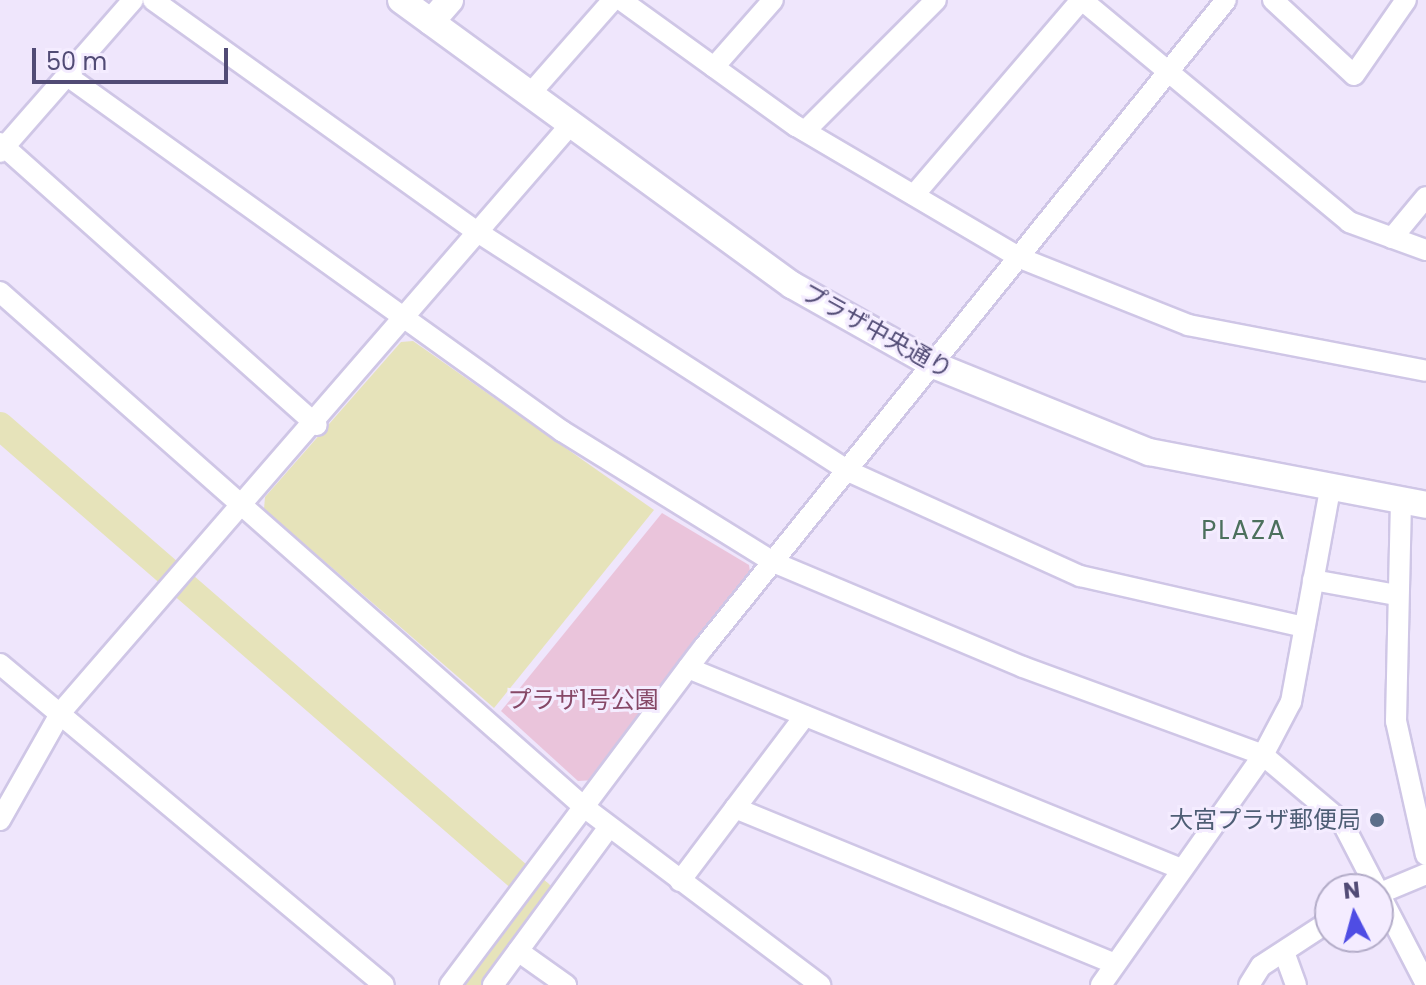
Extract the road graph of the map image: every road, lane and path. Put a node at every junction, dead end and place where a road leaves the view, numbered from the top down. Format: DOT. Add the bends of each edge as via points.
graph roads {
  1 [pos="133,0"];
  2 [pos="153,0"];
  3 [pos="401,0"];
  4 [pos="450,0"];
  5 [pos="613,0"];
  6 [pos="621,0"];
  7 [pos="773,0"];
  8 [pos="936,0"];
  9 [pos="1081,0"];
  10 [pos="1226,0"];
  11 [pos="1273,0"];
  12 [pos="1406,0"];
  13 [pos="431,22"];
  14 [pos="714,67"];
  15 [pos="1167,72"];
  16 [pos="66,75"];
  17 [pos="530,94"];
  18 [pos="571,124"];
  19 [pos="805,131"];
  20 [pos="2,148"];
  21 [pos="914,195"];
  22 [pos="1426,197"];
  23 [pos="476,231"];
  24 [pos="1392,238"];
  25 [pos="1426,250"];
  26 [pos="1020,258"];
  27 [pos="0,292"];
  28 [pos="406,316"];
  29 [pos="936,366"];
  30 [pos="1426,371"];
  31 [pos="316,425"];
  32 [pos="848,471"];
  33 [pos="1330,489"];
  34 [pos="244,502"];
  35 [pos="1414,503"];
  36 [pos="773,562"];
  37 [pos="1313,580"];
  38 [pos="1396,595"];
  39 [pos="1304,627"];
  40 [pos="0,664"];
  41 [pos="688,668"];
  42 [pos="61,712"];
  43 [pos="805,716"];
  44 [pos="1263,755"];
  45 [pos="584,807"];
  46 [pos="735,808"];
  47 [pos="0,820"];
  48 [pos="609,827"];
  49 [pos="1426,855"];
  50 [pos="1181,869"];
  51 [pos="1369,873"];
  52 [pos="1426,874"];
  53 [pos="680,881"];
  54 [pos="1394,887"];
  55 [pos="1394,921"];
  56 [pos="1314,932"];
  57 [pos="518,951"];
  58 [pos="1284,952"];
  59 [pos="1115,964"];
  60 [pos="1426,984"];
  61 [pos="384,985"];
  62 [pos="450,985"];
  63 [pos="493,985"];
  64 [pos="566,985"];
  65 [pos="820,985"];
  66 [pos="1101,985"];
  67 [pos="1249,985"];
  68 [pos="1296,985"];
  1 -- 16 [label="street"];
  2 -- 23 [label="street"];
  3 -- 13 [label="street, プラザ中央通り"];
  4 -- 13 [label="street"];
  5 -- 17 [label="street"];
  6 -- 14 [label="street"];
  7 -- 14 [label="street"];
  8 -- 19 [label="street"];
  9 -- 15 [label="street"];
  9 -- 21 [label="street"];
  10 -- 15 [label="street"];
  11 -- 12 [label="street" via="1354,75"];
  13 -- 17 [label="street, プラザ中央通り"];
  14 -- 19 [label="street"];
  15 -- 24 [label="street" via="1337,214"];
  15 -- 26 [label="street"];
  16 -- 20 [label="street"];
  16 -- 28 [label="street"];
  17 -- 18 [label="street, プラザ中央通り"];
  18 -- 23 [label="street"];
  18 -- 29 [label="street, プラザ中央通り" via="792,285"];
  19 -- 21 [label="street"];
  20 -- 31 [label="street"];
  21 -- 26 [label="street"];
  22 -- 24 [label="street"];
  23 -- 28 [label="street"];
  23 -- 32 [label="street"];
  24 -- 25 [label="street"];
  26 -- 29 [label="street"];
  26 -- 30 [label="street" via="1188,325"];
  27 -- 34 [label="street"];
  28 -- 31 [label="street"];
  28 -- 36 [label="street" via="562,431"];
  29 -- 32 [label="street"];
  29 -- 33 [label="street, プラザ中央通り" via="1149,452"];
  31 -- 34 [label="street"];
  32 -- 36 [label="street"];
  32 -- 39 [label="street" via="1080,576"];
  33 -- 35 [label="street, プラザ中央通り"];
  33 -- 37 [label="street"];
  34 -- 42 [label="street"];
  34 -- 45 [label="street"];
  35 -- 38 [label="street"];
  36 -- 41 [label="street"];
  36 -- 44 [label="street" via="1023,667"];
  37 -- 38 [label="street"];
  37 -- 39 [label="street"];
  38 -- 49 [label="street" via="1396,721"];
  39 -- 44 [label="street" via="1291,702"];
  40 -- 42 [label="street"];
  41 -- 43 [label="street"];
  41 -- 45 [label="street"];
  42 -- 47 [label="street"];
  42 -- 61 [label="street"];
  43 -- 46 [label="street"];
  43 -- 50 [label="street"];
  44 -- 50 [label="street"];
  44 -- 51 [label="street" via="1342,822"];
  45 -- 48 [label="street"];
  45 -- 62 [label="street"];
  46 -- 53 [label="street"];
  46 -- 59 [label="street"];
  48 -- 53 [label="street"];
  48 -- 57 [label="street"];
  50 -- 59 [label="street"];
  52 -- 54 [label="street"];
  53 -- 65 [label="street"];
  55 -- 60 [label="street"];
  56 -- 58 [label="street"];
  57 -- 63 [label="street"];
  57 -- 64 [label="street"];
  58 -- 67 [label="street" via="1261,966"];
  58 -- 68 [label="street"];
  59 -- 66 [label="street"];
}
